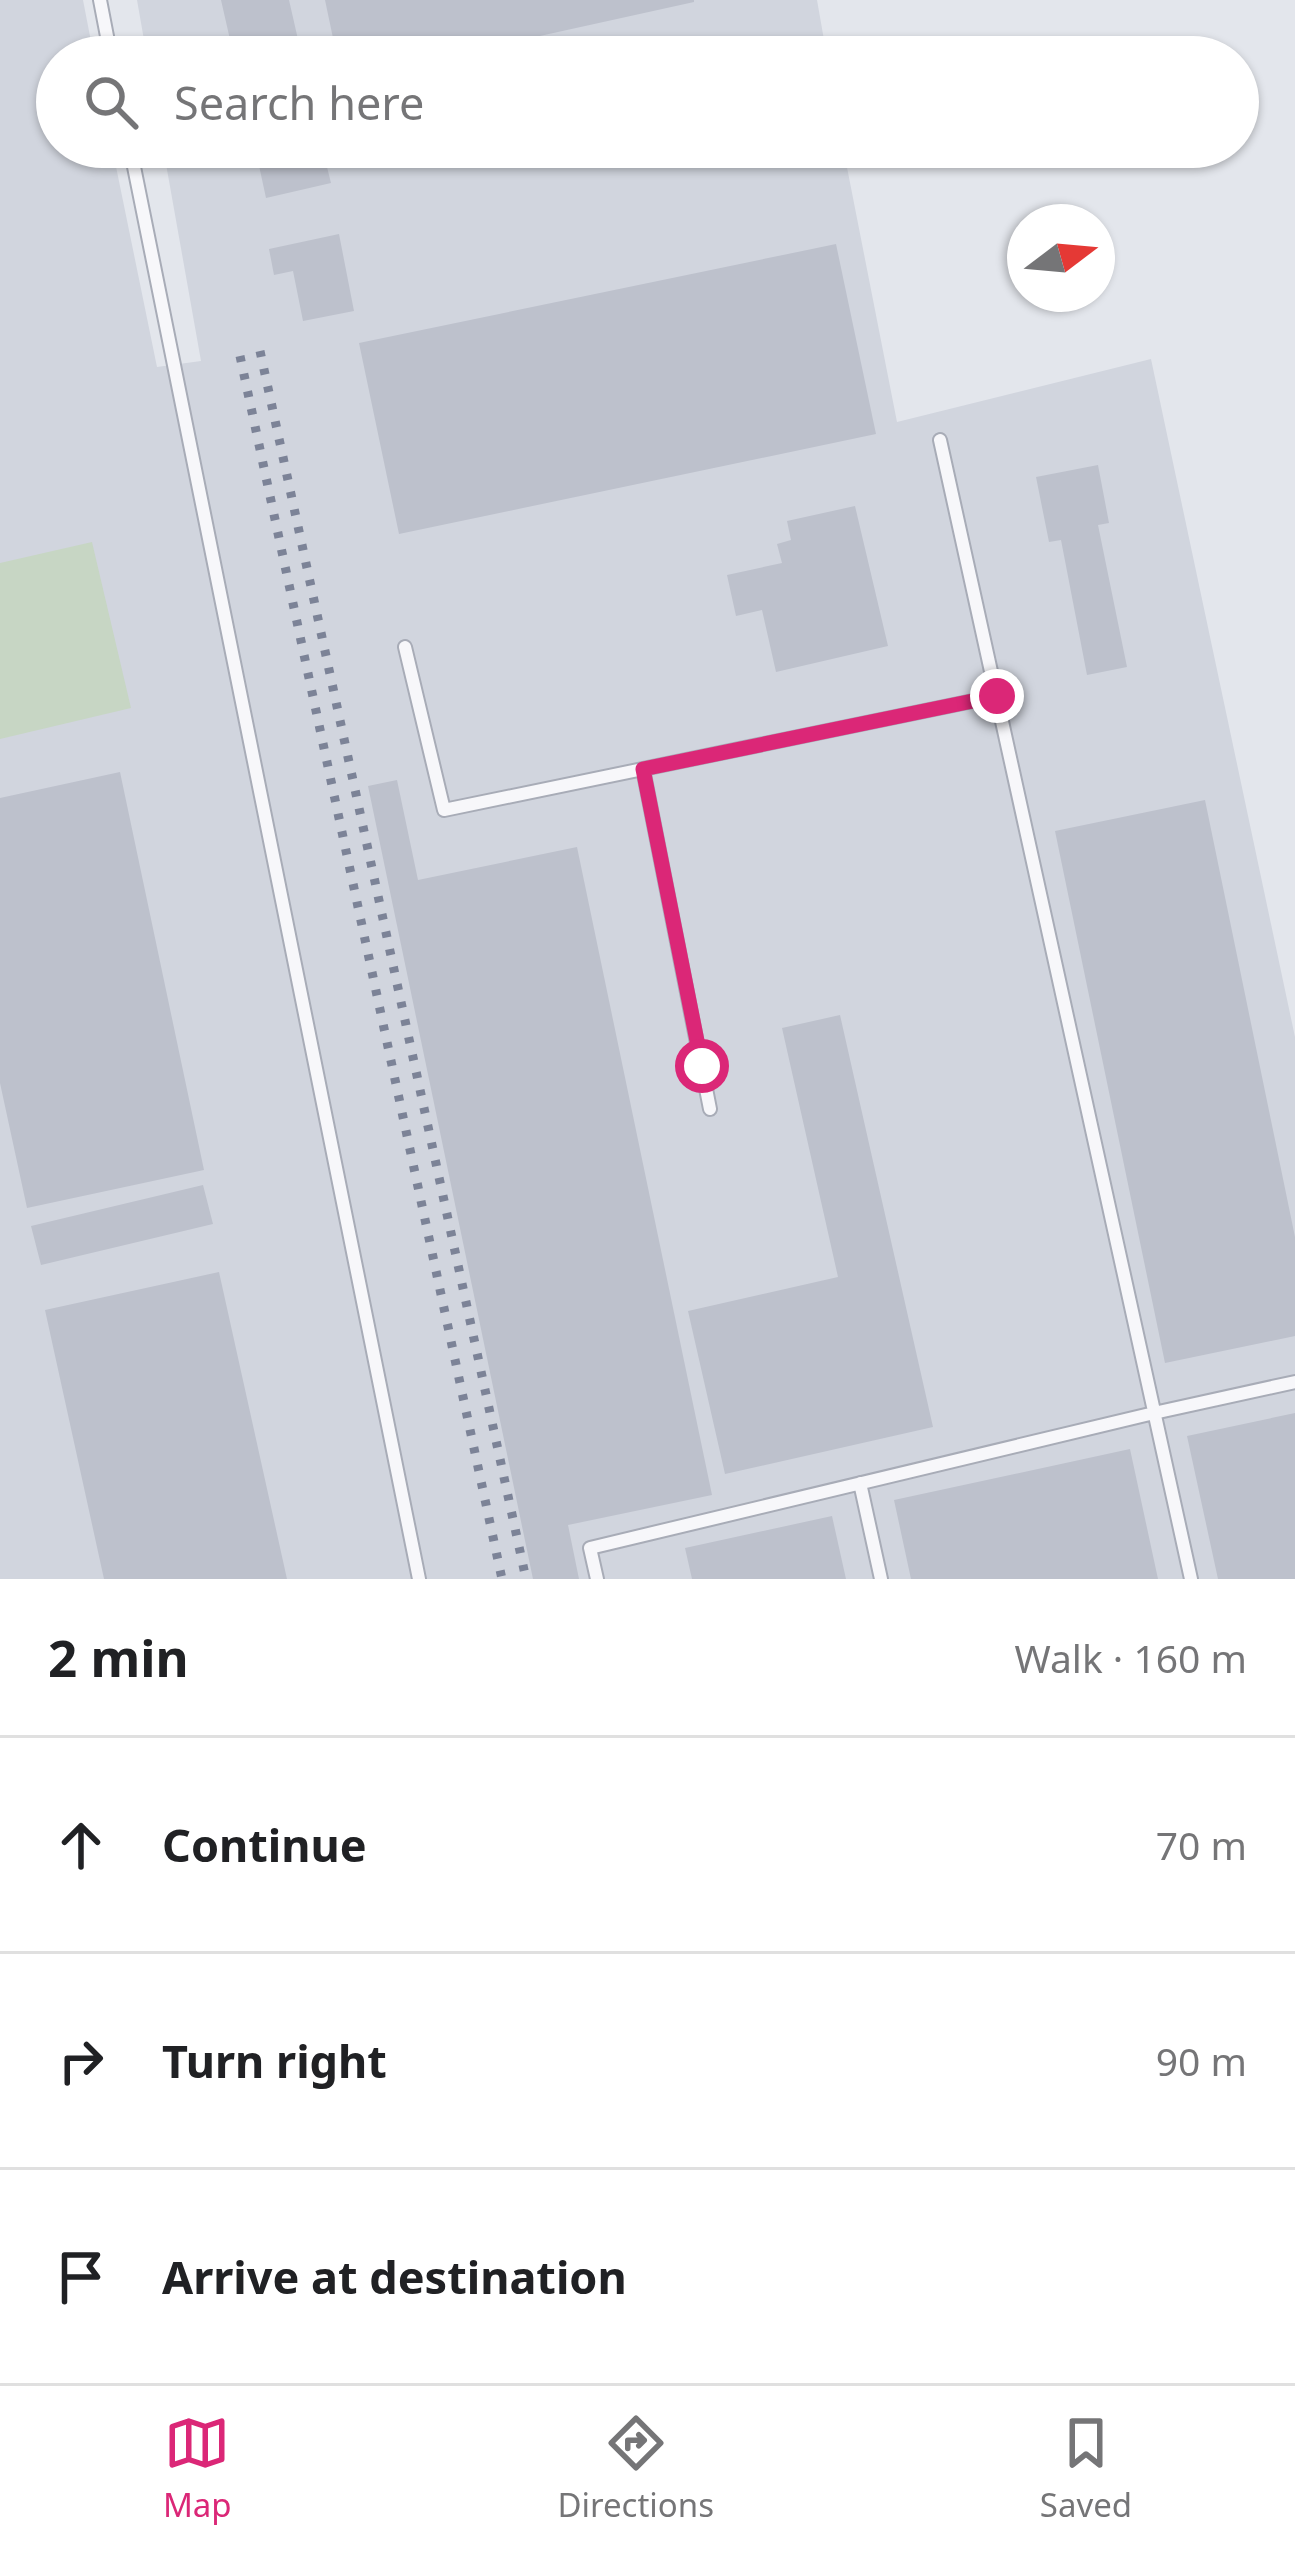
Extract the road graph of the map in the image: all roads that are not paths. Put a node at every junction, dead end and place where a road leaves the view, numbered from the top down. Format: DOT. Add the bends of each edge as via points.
graph roads {
  1 [pos="100,0"];
  2 [pos="107,36"];
  3 [pos="134,168"];
  4 [pos="940,440"];
  5 [pos="405,647"];
  6 [pos="997,696"];
  7 [pos="643,769"];
  8 [pos="710,1109"];
  9 [pos="1295,1382"];
  10 [pos="1154,1413"];
  11 [pos="860,1483"];
  12 [pos="419,1579"];
  13 [pos="597,1579"];
  14 [pos="881,1579"];
  15 [pos="1191,1579"];
  1 -- 2 [label="lane"];
  3 -- 12 [label="lane"];
  4 -- 6 [label="lane"];
  5 -- 7 [label="lane" via="444,809"];
  6 -- 7 [label="lane"];
  6 -- 10 [label="lane"];
  7 -- 8 [label="lane"];
  9 -- 10 [label="lane"];
  10 -- 11 [label="lane"];
  10 -- 15 [label="lane"];
  11 -- 13 [label="lane" via="590,1548"];
  11 -- 14 [label="lane"];
}
